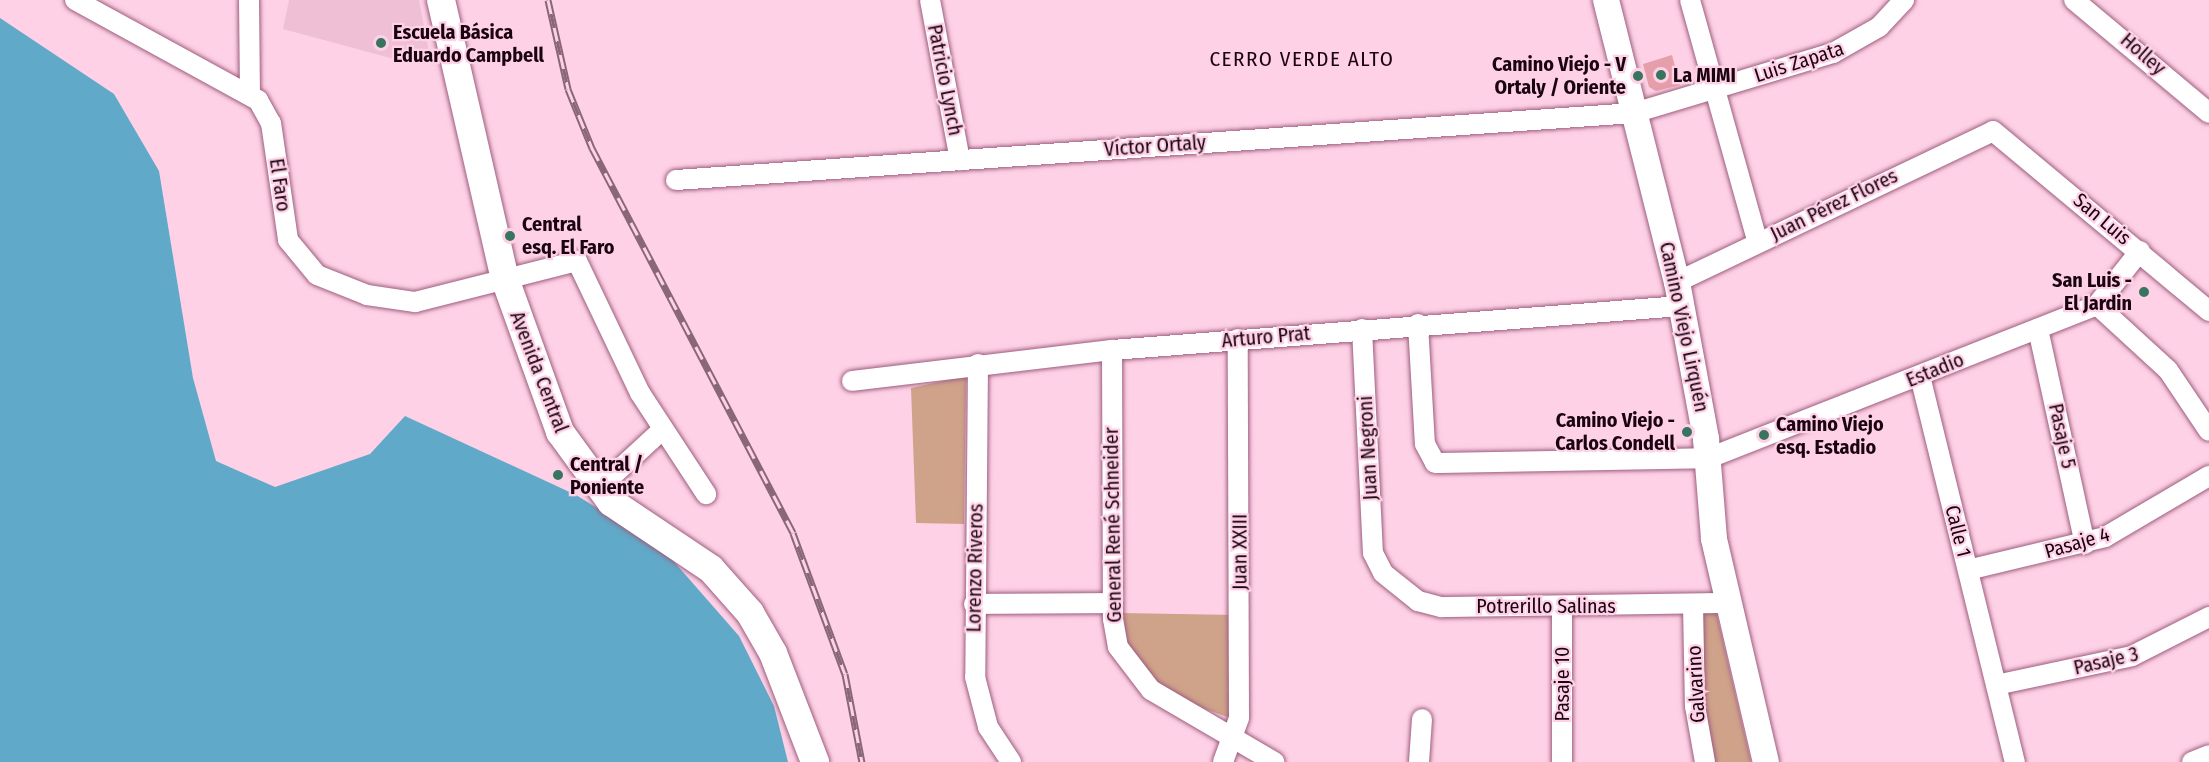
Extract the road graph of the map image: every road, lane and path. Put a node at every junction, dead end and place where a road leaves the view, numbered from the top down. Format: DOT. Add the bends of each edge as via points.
graph roads {
  1 [pos="75,0"];
  2 [pos="249,0"];
  3 [pos="441,0"];
  4 [pos="930,0"];
  5 [pos="1606,0"];
  6 [pos="1690,0"];
  7 [pos="1904,0"];
  8 [pos="2074,0"];
  9 [pos="1715,89"];
  10 [pos="250,94"];
  11 [pos="2206,103"];
  12 [pos="1634,113"];
  13 [pos="1993,131"];
  14 [pos="960,160"];
  15 [pos="676,180"];
  16 [pos="1758,243"];
  17 [pos="2140,251"];
  18 [pos="505,279"];
  19 [pos="1679,294"];
  20 [pos="2097,305"];
  21 [pos="2209,311"];
  22 [pos="1418,324"];
  23 [pos="1362,329"];
  24 [pos="2038,329"];
  25 [pos="1239,339"];
  26 [pos="1112,350"];
  27 [pos="978,364"];
  28 [pos="1920,376"];
  29 [pos="852,381"];
  30 [pos="662,430"];
  31 [pos="2209,431"];
  32 [pos="1709,458"];
  33 [pos="2209,476"];
  34 [pos="598,489"];
  35 [pos="706,494"];
  36 [pos="2085,544"];
  37 [pos="1378,566"];
  38 [pos="1968,570"];
  39 [pos="1113,603"];
  40 [pos="1728,603"];
  41 [pos="974,604"];
  42 [pos="1693,605"];
  43 [pos="1562,606"];
  44 [pos="2209,617"];
  45 [pos="1996,685"];
  46 [pos="1422,719"];
  47 [pos="1236,740"];
  48 [pos="2209,755"];
  49 [pos="815,762"];
  50 [pos="1011,762"];
  51 [pos="1223,762"];
  52 [pos="1274,762"];
  53 [pos="1419,762"];
  54 [pos="1562,762"];
  55 [pos="1706,762"];
  56 [pos="1766,762"];
  57 [pos="2015,762"];
  58 [pos="2192,762"];
  1 -- 10 [label="street, El Faro"];
  2 -- 10 [label="street"];
  3 -- 18 [label="main road, Avenida Central"];
  4 -- 14 [label="street, Patricio Lynch"];
  5 -- 12 [label="street, Camino Viejo Lirquén"];
  6 -- 9 [label="street"];
  7 -- 9 [label="street, Luis Zapata" via="1849,46"];
  8 -- 11 [label="street, Holley"];
  9 -- 12 [label="street, Luis Zapata"];
  9 -- 16 [label="street"];
  10 -- 18 [label="street, El Faro" via="269,115 288,240 308,268 367,295 415,302"];
  12 -- 14 [label="street, Víctor Ortaly"];
  12 -- 19 [label="street, Camino Viejo Lirquén"];
  13 -- 16 [label="street, Juan Pérez Flores"];
  13 -- 17 [label="street, San Luis"];
  14 -- 15 [label="street, Víctor Ortaly"];
  16 -- 19 [label="street, Juan Pérez Flores"];
  17 -- 20 [label="street, Estadio"];
  17 -- 21 [label="street, San Luis"];
  18 -- 30 [label="street, El Faro" via="577,261 619,354"];
  18 -- 34 [label="main road, Avenida Central" via="550,411"];
  19 -- 22 [label="street, Arturo Prat"];
  19 -- 32 [label="street, Camino Viejo Lirquén"];
  20 -- 24 [label="street, Estadio"];
  20 -- 31 [label="street" via="2168,370"];
  22 -- 23 [label="street, Arturo Prat"];
  22 -- 32 [label="street, Estadio" via="1425,444 1435,464"];
  23 -- 25 [label="street, Arturo Prat"];
  23 -- 37 [label="street, Juan Negroni"];
  24 -- 28 [label="street, Estadio"];
  24 -- 36 [label="street, Pasaje 5"];
  25 -- 26 [label="street, Arturo Prat"];
  25 -- 47 [label="street, Juan XXIII" via="1241,615"];
  26 -- 27 [label="street, Arturo Prat"];
  26 -- 39 [label="street, General René Schneider"];
  27 -- 29 [label="street, Arturo Prat"];
  27 -- 41 [label="street, Lorenzo Riveros"];
  28 -- 32 [label="street, Estadio"];
  28 -- 38 [label="street, Calle 1"];
  30 -- 34 [label="street"];
  30 -- 35 [label="street"];
  32 -- 40 [label="street, Camino Viejo Lirquén" via="1712,522"];
  33 -- 36 [label="street, Pasaje 4" via="2122,529"];
  34 -- 49 [label="main road, Avenida Central" via="631,519 711,570 746,608 772,652"];
  36 -- 38 [label="street, Pasaje 4"];
  37 -- 43 [label="street, Potrerillo Salinas" via="1426,605"];
  38 -- 45 [label="street, Calle 1"];
  39 -- 41 [label="street"];
  39 -- 47 [label="street, General René Schneider" via="1118,647 1142,682"];
  40 -- 42 [label="street, Potrerillo Salinas"];
  40 -- 56 [label="street, Camino Viejo Lirquén"];
  41 -- 50 [label="street, Lorenzo Riveros" via="977,693 988,727"];
  42 -- 43 [label="street, Potrerillo Salinas"];
  42 -- 55 [label="street, Galvarino" via="1695,706"];
  43 -- 54 [label="street, Pasaje 10"];
  44 -- 45 [label="street, Pasaje 3" via="2132,656"];
  45 -- 57 [label="street, Calle 1"];
  46 -- 53 [label="street"];
  47 -- 51 [label="street, Juan XXIII"];
  47 -- 52 [label="street, General René Schneider"];
  48 -- 58 [label="street"];
}
